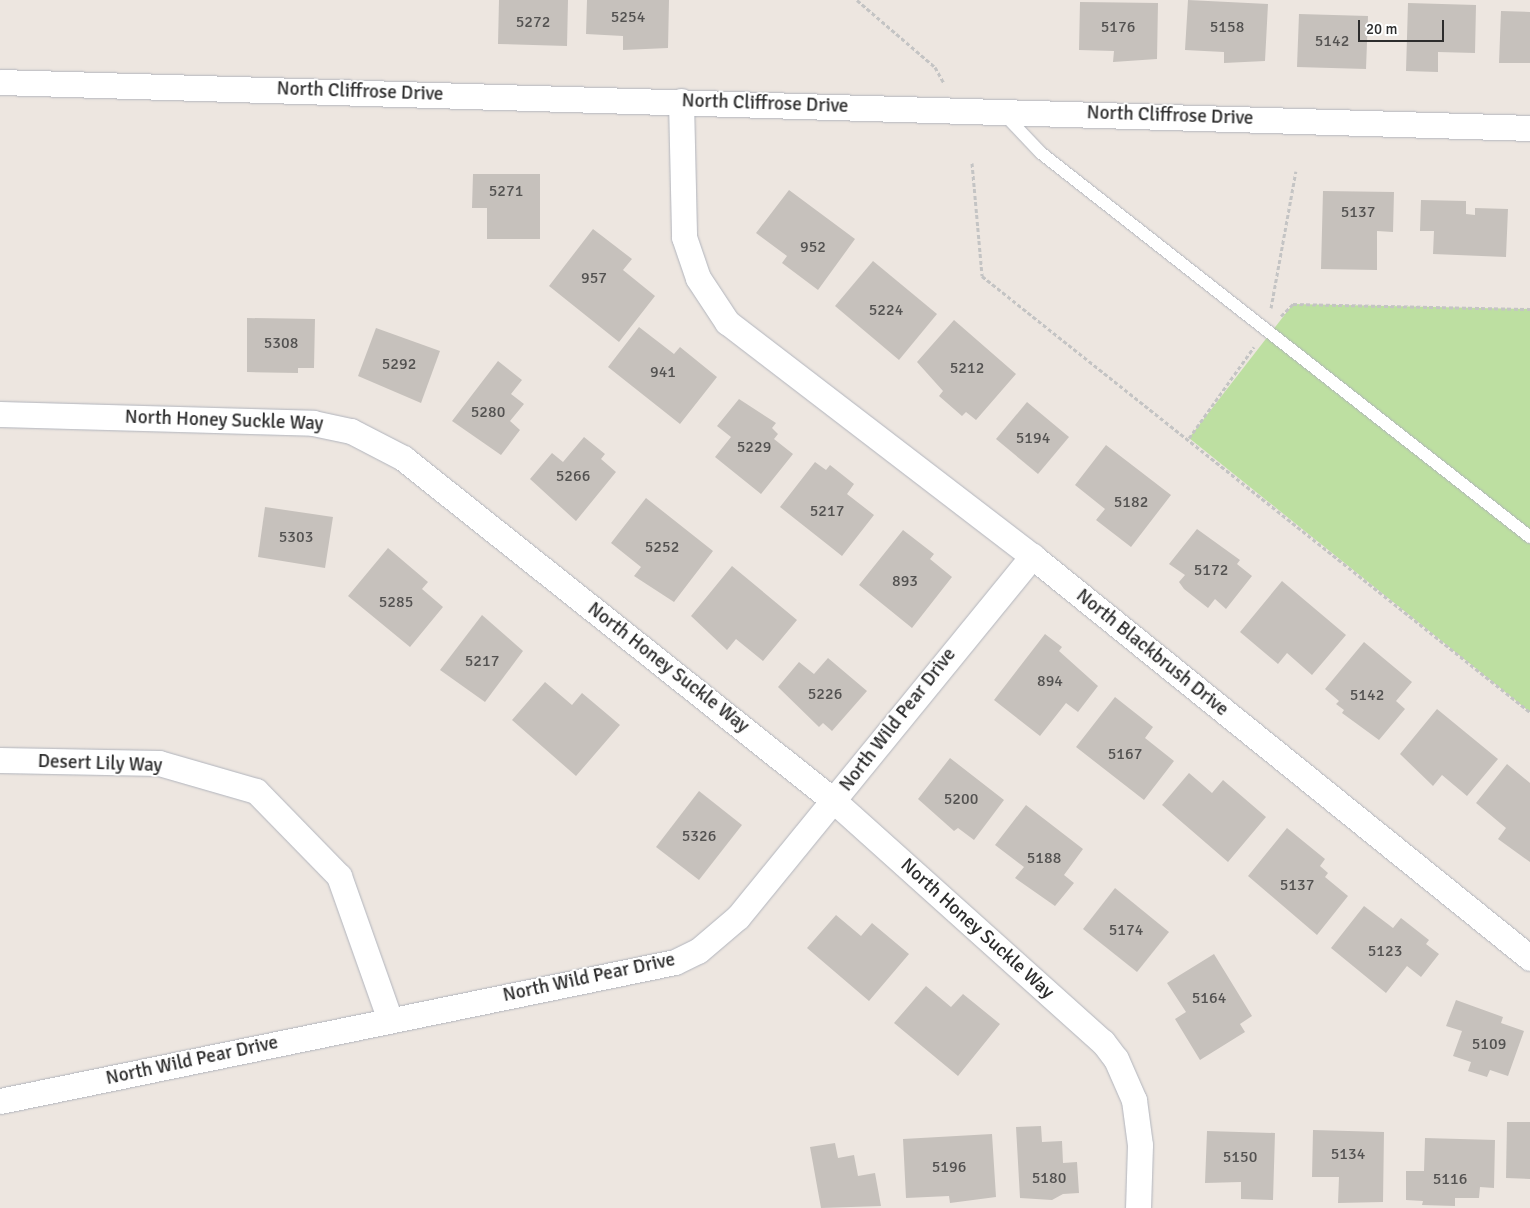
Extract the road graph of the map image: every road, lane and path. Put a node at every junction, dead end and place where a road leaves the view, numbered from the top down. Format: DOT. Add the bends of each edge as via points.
graph roads {
  1 [pos="857,0"];
  2 [pos="0,82"];
  3 [pos="681,101"];
  4 [pos="946,109"];
  5 [pos="1000,110"];
  6 [pos="1530,128"];
  7 [pos="972,163"];
  8 [pos="1296,171"];
  9 [pos="1530,308"];
  10 [pos="1268,331"];
  11 [pos="0,414"];
  12 [pos="1189,438"];
  13 [pos="1530,537"];
  14 [pos="1032,556"];
  15 [pos="1530,712"];
  16 [pos="0,760"];
  17 [pos="834,800"];
  18 [pos="1530,958"];
  19 [pos="390,1020"];
  20 [pos="0,1101"];
  21 [pos="1138,1208"];
  1 -- 4 [label="path" via="935,67 946,87"];
  2 -- 3 [label="street, North Cliffrose Drive"];
  3 -- 4 [label="street, North Cliffrose Drive"];
  3 -- 14 [label="street, North Blackbrush Drive" via="680,215 689,258 711,301 727,322"];
  4 -- 5 [label="street, North Cliffrose Drive"];
  5 -- 6 [label="street, North Cliffrose Drive"];
  5 -- 10 [label="lane" via="1041,153"];
  7 -- 12 [label="path" via="982,276"];
  8 -- 10 [label="path"];
  9 -- 10 [label="path" via="1292,304"];
  10 -- 12 [label="path"];
  10 -- 13 [label="lane"];
  11 -- 17 [label="street, North Honey Suckle Way" via="313,423 369,438 403,458"];
  12 -- 15 [label="path"];
  14 -- 17 [label="street, North Wild Pear Drive" via="923,685"];
  14 -- 18 [label="street, North Blackbrush Drive"];
  16 -- 19 [label="street, Desert Lily Way" via="159,762 256,791 339,876"];
  17 -- 19 [label="street, North Wild Pear Drive" via="738,917 698,951 675,962"];
  17 -- 21 [label="street, North Honey Suckle Way" via="1088,1026 1116,1060 1129,1086 1139,1122"];
  19 -- 20 [label="street, North Wild Pear Drive"];
}
